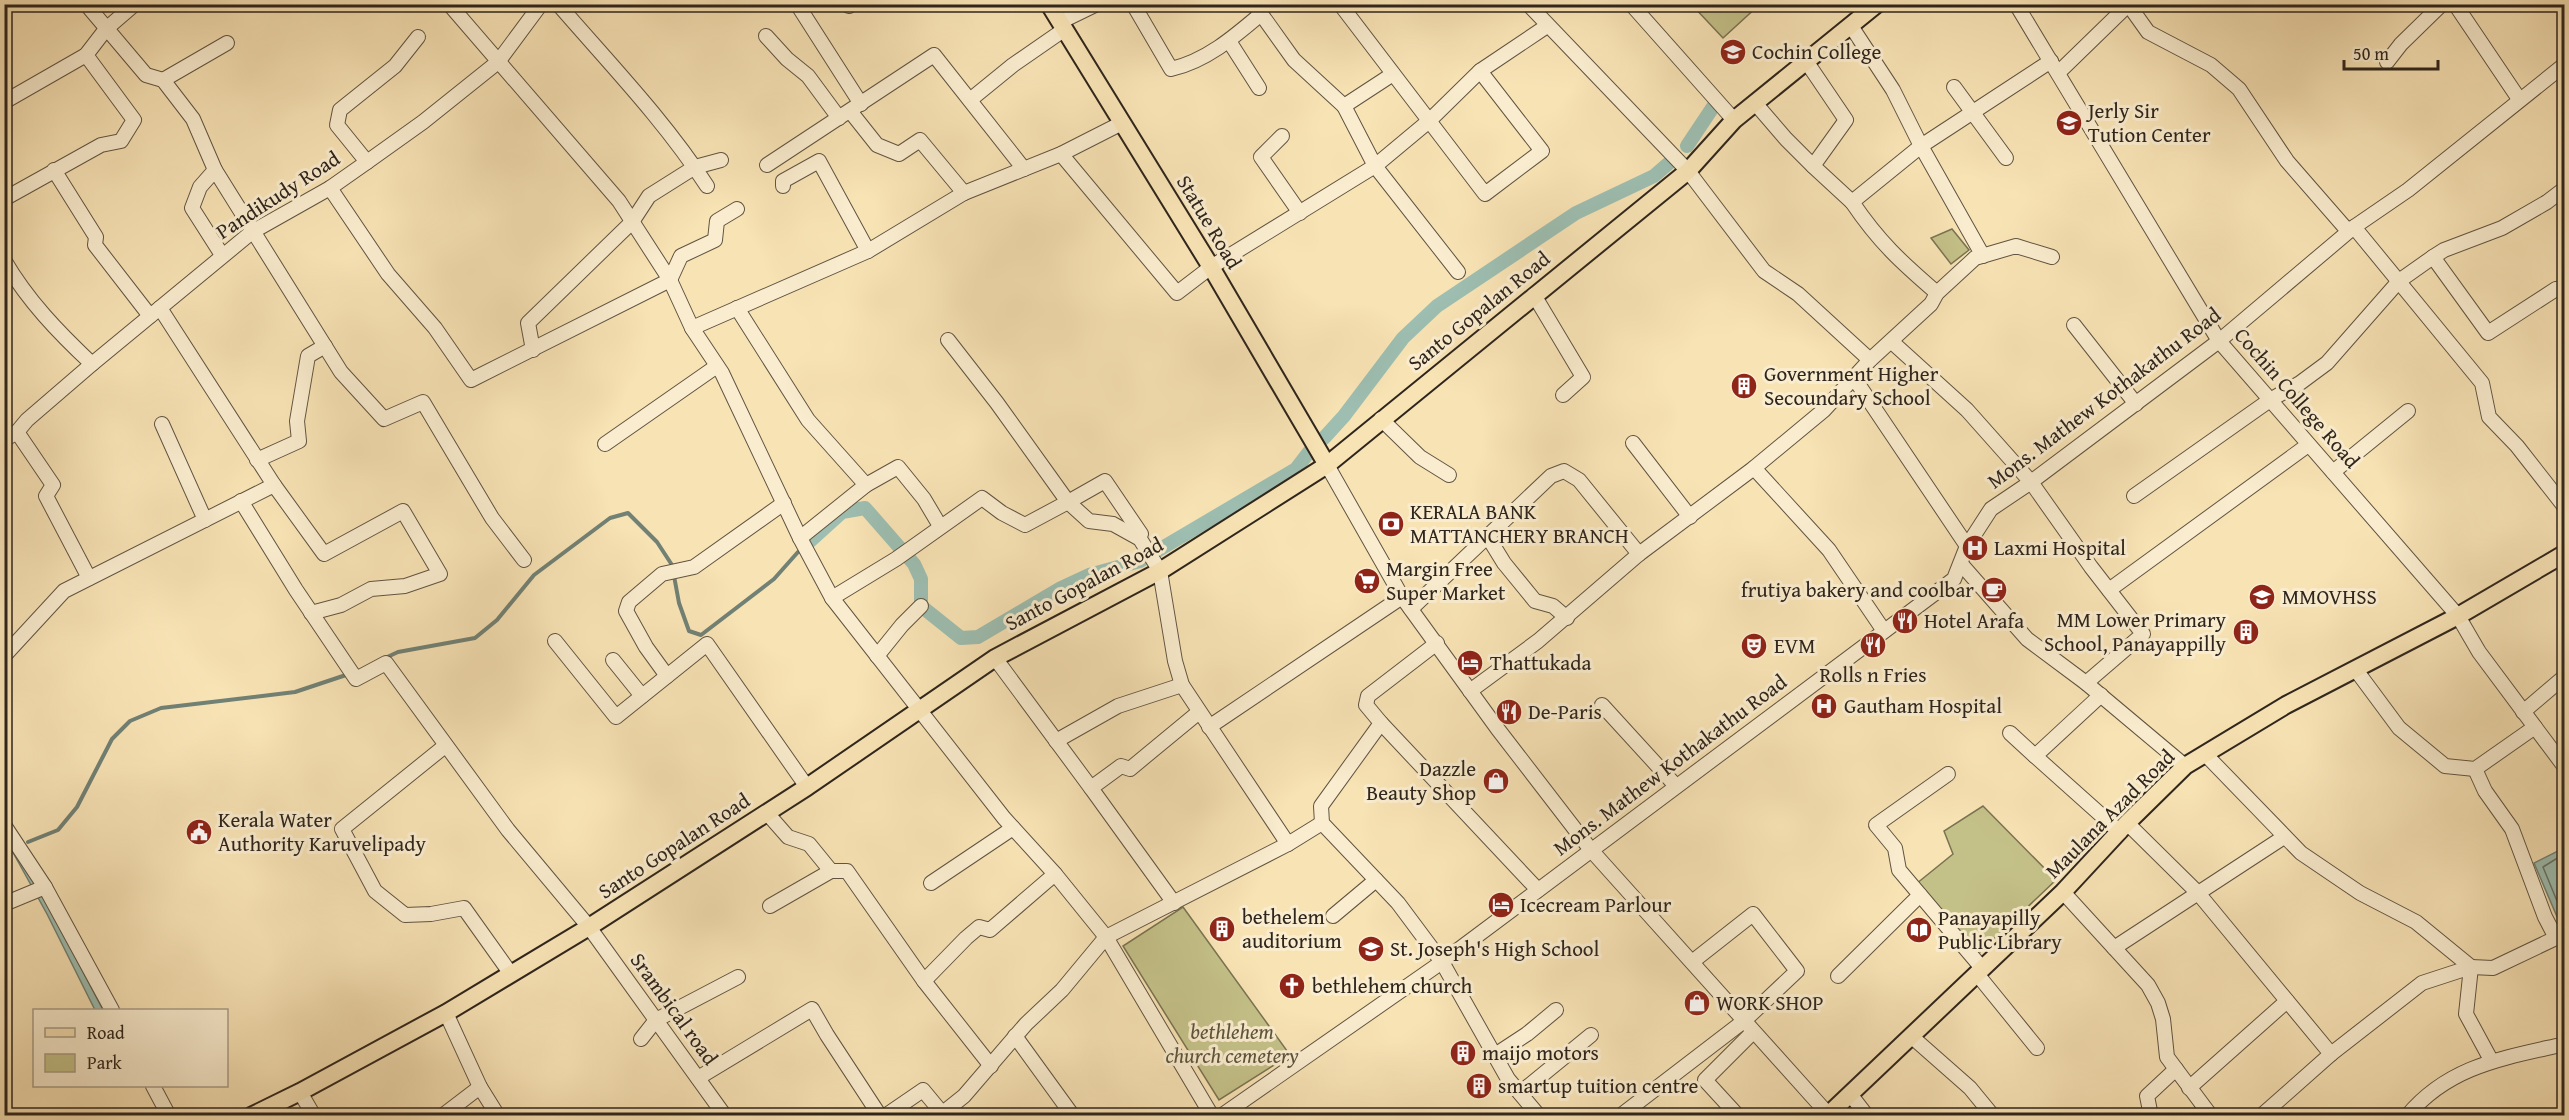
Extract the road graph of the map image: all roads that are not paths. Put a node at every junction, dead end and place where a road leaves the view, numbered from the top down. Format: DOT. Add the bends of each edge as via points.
graph roads {
  1 [pos="86,4"];
  2 [pos="135,4"];
  3 [pos="449,4"];
  4 [pos="542,4"];
  5 [pos="558,4"];
  6 [pos="797,4"];
  7 [pos="1049,4"];
  8 [pos="1097,4"];
  9 [pos="1133,4"];
  10 [pos="1340,4"];
  11 [pos="1527,4"];
  12 [pos="1631,4"];
  13 [pos="1876,4"];
  14 [pos="2016,4"];
  15 [pos="2442,4"];
  16 [pos="2455,4"];
  17 [pos="2129,5"];
  18 [pos="1257,9"];
  19 [pos="1062,25"];
  20 [pos="1547,26"];
  21 [pos="1851,26"];
  22 [pos="106,29"];
  23 [pos="766,36"];
  24 [pos="418,37"];
  25 [pos="1229,41"];
  26 [pos="227,43"];
  27 [pos="86,55"];
  28 [pos="1806,61"];
  29 [pos="498,62"];
  30 [pos="2387,62"];
  31 [pos="2565,64"];
  32 [pos="2055,66"];
  33 [pos="1480,71"];
  34 [pos="1393,74"];
  35 [pos="163,80"];
  36 [pos="1954,87"];
  37 [pos="1260,88"];
  38 [pos="2519,99"];
  39 [pos="970,100"];
  40 [pos="4,102"];
  41 [pos="1755,103"];
  42 [pos="1344,106"];
  43 [pos="850,111"];
  44 [pos="1972,112"];
  45 [pos="1734,120"];
  46 [pos="1429,122"];
  47 [pos="1122,123"];
  48 [pos="1282,136"];
  49 [pos="1921,146"];
  50 [pos="1061,154"];
  51 [pos="2006,158"];
  52 [pos="721,160"];
  53 [pos="367,162"];
  54 [pos="767,165"];
  55 [pos="1375,166"];
  56 [pos="1813,166"];
  57 [pos="695,168"];
  58 [pos="1024,169"];
  59 [pos="54,170"];
  60 [pos="215,170"];
  61 [pos="1688,171"];
  62 [pos="707,186"];
  63 [pos="783,186"];
  64 [pos="330,188"];
  65 [pos="2565,189"];
  66 [pos="964,192"];
  67 [pos="4,199"];
  68 [pos="1852,202"];
  69 [pos="737,209"];
  70 [pos="1300,213"];
  71 [pos="632,222"];
  72 [pos="2351,229"];
  73 [pos="252,232"];
  74 [pos="868,252"];
  75 [pos="222,255"];
  76 [pos="1983,256"];
  77 [pos="2052,257"];
  78 [pos="2433,257"];
  79 [pos="4,261"];
  80 [pos="1211,267"];
  81 [pos="1458,272"];
  82 [pos="670,280"];
  83 [pos="2399,281"];
  84 [pos="2564,289"];
  85 [pos="1937,293"];
  86 [pos="1534,295"];
  87 [pos="737,308"];
  88 [pos="155,312"];
  89 [pos="2074,325"];
  90 [pos="692,328"];
  91 [pos="948,340"];
  92 [pos="2219,341"];
  93 [pos="1892,342"];
  94 [pos="325,346"];
  95 [pos="532,350"];
  96 [pos="1870,360"];
  97 [pos="92,364"];
  98 [pos="717,366"];
  99 [pos="1854,378"];
  100 [pos="1563,395"];
  101 [pos="2270,400"];
  102 [pos="2136,404"];
  103 [pos="2408,411"];
  104 [pos="1382,419"];
  105 [pos="162,424"];
  106 [pos="17,432"];
  107 [pos="4,440"];
  108 [pos="1633,443"];
  109 [pos="606,444"];
  110 [pos="2308,445"];
  111 [pos="257,460"];
  112 [pos="1327,465"];
  113 [pos="1754,468"];
  114 [pos="2333,472"];
  115 [pos="1449,475"];
  116 [pos="2031,482"];
  117 [pos="274,485"];
  118 [pos="866,485"];
  119 [pos="2134,496"];
  120 [pos="241,501"];
  121 [pos="1068,502"];
  122 [pos="784,503"];
  123 [pos="2565,506"];
  124 [pos="1690,517"];
  125 [pos="205,520"];
  126 [pos="940,526"];
  127 [pos="1141,534"];
  128 [pos="1488,537"];
  129 [pos="800,538"];
  130 [pos="1967,546"];
  131 [pos="1640,554"];
  132 [pos="2565,554"];
  133 [pos="524,560"];
  134 [pos="1153,561"];
  135 [pos="1962,565"];
  136 [pos="89,578"];
  137 [pos="2109,590"];
  138 [pos="832,597"];
  139 [pos="1402,597"];
  140 [pos="921,606"];
  141 [pos="1411,609"];
  142 [pos="311,612"];
  143 [pos="2458,616"];
  144 [pos="1567,618"];
  145 [pos="1884,631"];
  146 [pos="555,640"];
  147 [pos="1437,644"];
  148 [pos="4,656"];
  149 [pos="877,656"];
  150 [pos="995,658"];
  151 [pos="613,660"];
  152 [pos="2356,670"];
  153 [pos="667,676"];
  154 [pos="2565,677"];
  155 [pos="2086,683"];
  156 [pos="1182,685"];
  157 [pos="1470,691"];
  158 [pos="642,696"];
  159 [pos="2101,696"];
  160 [pos="1602,705"];
  161 [pos="920,710"];
  162 [pos="1199,711"];
  163 [pos="2523,712"];
  164 [pos="1381,723"];
  165 [pos="1209,727"];
  166 [pos="2535,727"];
  167 [pos="2010,733"];
  168 [pos="1056,741"];
  169 [pos="445,746"];
  170 [pos="2206,755"];
  171 [pos="2035,756"];
  172 [pos="2185,765"];
  173 [pos="2564,766"];
  174 [pos="2475,769"];
  175 [pos="1948,774"];
  176 [pos="1676,786"];
  177 [pos="807,787"];
  178 [pos="1091,788"];
  179 [pos="767,813"];
  180 [pos="1322,823"];
  181 [pos="4,825"];
  182 [pos="1013,828"];
  183 [pos="2124,828"];
  184 [pos="2284,837"];
  185 [pos="1288,844"];
  186 [pos="1591,850"];
  187 [pos="831,871"];
  188 [pos="1055,874"];
  189 [pos="1376,880"];
  190 [pos="931,883"];
  191 [pos="40,890"];
  192 [pos="1538,890"];
  193 [pos="2063,892"];
  194 [pos="2199,893"];
  195 [pos="1920,895"];
  196 [pos="1174,903"];
  197 [pos="4,904"];
  198 [pos="770,906"];
  199 [pos="1333,916"];
  200 [pos="589,927"];
  201 [pos="2560,934"];
  202 [pos="1106,937"];
  203 [pos="2114,948"];
  204 [pos="1442,962"];
  205 [pos="1692,962"];
  206 [pos="2471,967"];
  207 [pos="1980,971"];
  208 [pos="511,974"];
  209 [pos="1838,976"];
  210 [pos="738,977"];
  211 [pos="924,981"];
  212 [pos="2287,1001"];
  213 [pos="111,1009"];
  214 [pos="1557,1010"];
  215 [pos="446,1013"];
  216 [pos="656,1020"];
  217 [pos="1749,1026"];
  218 [pos="1591,1035"];
  219 [pos="1016,1036"];
  220 [pos="1911,1036"];
  221 [pos="641,1039"];
  222 [pos="2556,1046"];
  223 [pos="2037,1048"];
  224 [pos="2331,1054"];
  225 [pos="1495,1055"];
  226 [pos="2491,1060"];
  227 [pos="990,1066"];
  228 [pos="2176,1069"];
  229 [pos="698,1078"];
  230 [pos="154,1087"];
  231 [pos="480,1087"];
  232 [pos="2189,1088"];
  233 [pos="300,1092"];
  234 [pos="1520,1094"];
  235 [pos="1850,1094"];
  236 [pos="2415,1112"];
  237 [pos="941,1114"];
  238 [pos="1828,1115"];
  239 [pos="169,1116"];
  240 [pos="250,1116"];
  241 [pos="314,1116"];
  242 [pos="442,1116"];
  243 [pos="498,1116"];
  244 [pos="725,1116"];
  245 [pos="880,1116"];
  246 [pos="885,1116"];
  247 [pos="1073,1116"];
  248 [pos="1212,1116"];
  249 [pos="1221,1116"];
  250 [pos="1539,1116"];
  251 [pos="1620,1116"];
  252 [pos="1738,1116"];
  253 [pos="1867,1116"];
  254 [pos="1993,1116"];
  255 [pos="2151,1116"];
  256 [pos="2211,1116"];
  257 [pos="2261,1116"];
  1 -- 22 [label="street"];
  2 -- 22 [label="street"];
  3 -- 29 [label="street"];
  4 -- 29 [label="street, Pandikudy Road"];
  5 -- 57 [label="street"];
  6 -- 43 [label="street"];
  7 -- 19 [label="main road, Statue Road"];
  8 -- 19 [label="street"];
  9 -- 25 [label="street" via="1171,69 1187,65"];
  10 -- 34 [label="street"];
  11 -- 20 [label="street"];
  12 -- 45 [label="street"];
  13 -- 21 [label="main road, Santo Gopalan Road"];
  14 -- 32 [label="street, Cochin College Road"];
  15 -- 30 [label="street"];
  16 -- 38 [label="street"];
  17 -- 32 [label="street"];
  17 -- 72 [label="street" via="2148,32 2211,65 2239,89 2287,161"];
  18 -- 25 [label="street"];
  18 -- 42 [label="street" via="1294,60"];
  19 -- 39 [label="street"];
  19 -- 47 [label="main road, Statue Road"];
  20 -- 33 [label="street"];
  20 -- 61 [label="street"];
  21 -- 28 [label="main road, Santo Gopalan Road"];
  21 -- 49 [label="street" via="1893,90"];
  22 -- 27 [label="street"];
  22 -- 35 [label="street" via="146,75"];
  23 -- 43 [label="street"];
  24 -- 53 [label="street" via="395,66 340,110 337,125"];
  25 -- 37 [label="street"];
  26 -- 35 [label="street"];
  27 -- 40 [label="street"];
  27 -- 59 [label="street" via="134,120 121,141 101,145"];
  28 -- 41 [label="main road, Santo Gopalan Road"];
  28 -- 56 [label="street" via="1846,120"];
  29 -- 53 [label="street, Pandikudy Road"];
  29 -- 71 [label="street" via="619,201"];
  31 -- 38 [label="street, Mons. Mathew Kothakathu Road"];
  32 -- 44 [label="street"];
  32 -- 92 [label="street, Cochin College Road"];
  33 -- 46 [label="street"];
  33 -- 46 [label="street" via="1542,151 1485,194"];
  34 -- 42 [label="street"];
  34 -- 46 [label="street"];
  35 -- 60 [label="street" via="193,119"];
  36 -- 44 [label="street"];
  38 -- 72 [label="street, Mons. Mathew Kothakathu Road" via="2409,190"];
  39 -- 43 [label="street" via="934,55"];
  39 -- 58 [label="street"];
  41 -- 45 [label="main road, Santo Gopalan Road"];
  41 -- 56 [label="street"];
  42 -- 55 [label="street"];
  43 -- 54 [label="street"];
  43 -- 66 [label="street" via="877,146 899,154 920,140"];
  44 -- 49 [label="street"];
  44 -- 51 [label="street"];
  45 -- 61 [label="main road, Santo Gopalan Road"];
  46 -- 55 [label="street"];
  47 -- 50 [label="street"];
  47 -- 80 [label="main road, Statue Road"];
  48 -- 70 [label="street" via="1261,158"];
  49 -- 68 [label="street"];
  49 -- 76 [label="street"];
  50 -- 58 [label="street"];
  50 -- 80 [label="street" via="1177,293"];
  52 -- 57 [label="street"];
  53 -- 64 [label="street, Pandikudy Road"];
  55 -- 70 [label="street"];
  55 -- 81 [label="street"];
  56 -- 68 [label="street"];
  57 -- 62 [label="street"];
  57 -- 71 [label="street" via="649,196"];
  58 -- 66 [label="street"];
  59 -- 67 [label="street"];
  59 -- 88 [label="street" via="96,237 95,245"];
  60 -- 73 [label="street"];
  60 -- 75 [label="street" via="200,187 192,208"];
  61 -- 86 [label="main road, Santo Gopalan Road"];
  61 -- 96 [label="street" via="1764,271 1798,294"];
  63 -- 74 [label="street" via="783,181 819,161"];
  64 -- 73 [label="street, Pandikudy Road"];
  64 -- 95 [label="street" via="388,274 435,328 471,380"];
  65 -- 78 [label="street" via="2502,228"];
  66 -- 74 [label="street"];
  68 -- 85 [label="street" via="1890,252"];
  69 -- 82 [label="street" via="717,221 715,240 681,256"];
  70 -- 80 [label="street"];
  71 -- 82 [label="street"];
  71 -- 95 [label="street" via="528,323"];
  72 -- 83 [label="street"];
  72 -- 92 [label="street, Mons. Mathew Kothakathu Road"];
  73 -- 75 [label="street, Pandikudy Road"];
  73 -- 94 [label="street"];
  74 -- 87 [label="street"];
  75 -- 88 [label="street, Pandikudy Road"];
  76 -- 77 [label="street" via="2016,246"];
  76 -- 85 [label="street"];
  78 -- 83 [label="street"];
  78 -- 84 [label="street" via="2488,333 2556,289"];
  79 -- 97 [label="street" via="48,321"];
  80 -- 112 [label="main road, Statue Road"];
  82 -- 90 [label="street"];
  82 -- 95 [label="street"];
  83 -- 101 [label="street" via="2326,363"];
  83 -- 123 [label="street" via="2482,383 2489,417"];
  85 -- 93 [label="street" via="1931,304"];
  86 -- 100 [label="street" via="1583,377"];
  86 -- 104 [label="main road, Santo Gopalan Road"];
  87 -- 90 [label="street"];
  87 -- 118 [label="street" via="808,420"];
  88 -- 97 [label="street, Pandikudy Road"];
  88 -- 111 [label="street"];
  89 -- 102 [label="street"];
  90 -- 98 [label="street"];
  91 -- 121 [label="street"];
  92 -- 101 [label="street, Cochin College Road"];
  92 -- 102 [label="street, Mons. Mathew Kothakathu Road"];
  93 -- 96 [label="street"];
  93 -- 116 [label="street" via="1967,410"];
  94 -- 111 [label="street" via="308,356 297,420 299,441"];
  94 -- 133 [label="street" via="341,372 384,419 423,402 492,518"];
  96 -- 99 [label="street"];
  97 -- 106 [label="street, Pandikudy Road"];
  98 -- 109 [label="street"];
  98 -- 122 [label="street"];
  99 -- 113 [label="street" via="1824,410"];
  99 -- 130 [label="street"];
  101 -- 110 [label="street, Cochin College Road"];
  101 -- 119 [label="street"];
  102 -- 116 [label="street, Mons. Mathew Kothakathu Road"];
  103 -- 114 [label="street"];
  104 -- 112 [label="main road, Santo Gopalan Road"];
  104 -- 115 [label="street" via="1420,457"];
  105 -- 125 [label="street"];
  106 -- 107 [label="street, Pandikudy Road"];
  106 -- 136 [label="street" via="53,485 46,496"];
  108 -- 124 [label="street"];
  110 -- 114 [label="street, Cochin College Road"];
  110 -- 137 [label="street"];
  111 -- 117 [label="street"];
  112 -- 134 [label="main road, Santo Gopalan Road"];
  112 -- 139 [label="street"];
  113 -- 124 [label="street"];
  113 -- 145 [label="street" via="1828,550"];
  114 -- 143 [label="street, Cochin College Road"];
  116 -- 130 [label="street, Mons. Mathew Kothakathu Road" via="1991,509"];
  116 -- 137 [label="street"];
  117 -- 120 [label="street"];
  117 -- 142 [label="street" via="324,554 404,511 440,574 405,586 371,589 342,605"];
  118 -- 126 [label="street" via="898,467"];
  118 -- 129 [label="street"];
  120 -- 125 [label="street"];
  120 -- 142 [label="street"];
  121 -- 126 [label="street" via="1025,525 982,498"];
  121 -- 127 [label="street" via="1105,482"];
  121 -- 134 [label="street" via="1089,521 1113,524 1140,539"];
  122 -- 129 [label="street"];
  122 -- 153 [label="street" via="693,567 662,574 629,602 626,611"];
  124 -- 131 [label="street"];
  125 -- 136 [label="street"];
  126 -- 138 [label="street" via="896,559"];
  128 -- 131 [label="street" via="1551,476 1564,471 1579,480"];
  128 -- 141 [label="street"];
  128 -- 144 [label="street" via="1535,601 1553,606"];
  129 -- 138 [label="street"];
  130 -- 135 [label="street, Mons. Mathew Kothakathu Road"];
  131 -- 144 [label="street"];
  132 -- 143 [label="main road, Maulana Azad Road"];
  134 -- 150 [label="main road, Santo Gopalan Road"];
  134 -- 156 [label="street"];
  135 -- 145 [label="street, Mons. Mathew Kothakathu Road" via="1954,579"];
  135 -- 155 [label="street" via="2027,639"];
  136 -- 148 [label="street" via="64,591"];
  137 -- 155 [label="street" via="2143,634"];
  138 -- 149 [label="street"];
  139 -- 141 [label="street"];
  139 -- 165 [label="street"];
  140 -- 149 [label="street"];
  141 -- 147 [label="street"];
  142 -- 169 [label="street, Srambical road" via="352,673 386,663"];
  143 -- 152 [label="main road, Maulana Azad Road"];
  143 -- 163 [label="street, Cochin College Road"];
  144 -- 157 [label="street"];
  145 -- 176 [label="street, Mons. Mathew Kothakathu Road"];
  146 -- 158 [label="street" via="616,717"];
  147 -- 157 [label="street"];
  147 -- 164 [label="street" via="1368,696 1366,705"];
  149 -- 161 [label="street"];
  150 -- 161 [label="main road, Santo Gopalan Road"];
  150 -- 168 [label="street"];
  151 -- 158 [label="street"];
  152 -- 170 [label="main road, Maulana Azad Road" via="2286,705"];
  152 -- 174 [label="street" via="2399,728 2445,766"];
  153 -- 158 [label="street"];
  153 -- 177 [label="street" via="707,644"];
  154 -- 163 [label="street"];
  155 -- 159 [label="street"];
  156 -- 162 [label="street"];
  156 -- 168 [label="street" via="1118,706"];
  157 -- 186 [label="street"];
  159 -- 171 [label="street"];
  159 -- 172 [label="street"];
  160 -- 176 [label="street"];
  161 -- 177 [label="main road, Santo Gopalan Road"];
  161 -- 182 [label="street"];
  162 -- 165 [label="street"];
  162 -- 178 [label="street" via="1130,769 1121,766"];
  163 -- 166 [label="street, Cochin College Road"];
  164 -- 180 [label="street" via="1321,806"];
  164 -- 192 [label="street"];
  165 -- 185 [label="street"];
  166 -- 173 [label="street, Cochin College Road"];
  166 -- 174 [label="street"];
  167 -- 171 [label="street"];
  168 -- 178 [label="street"];
  169 -- 200 [label="street, Srambical road"];
  169 -- 208 [label="street" via="342,828 375,891 405,915 464,908"];
  170 -- 172 [label="main road, Maulana Azad Road"];
  170 -- 184 [label="street"];
  171 -- 183 [label="street"];
  172 -- 183 [label="main road, Maulana Azad Road"];
  174 -- 201 [label="street" via="2485,791 2512,829 2545,917"];
  175 -- 195 [label="street" via="1876,825 1895,848 1899,870"];
  176 -- 186 [label="street, Mons. Mathew Kothakathu Road"];
  177 -- 179 [label="main road, Santo Gopalan Road"];
  178 -- 196 [label="street"];
  179 -- 187 [label="street" via="788,837 809,844"];
  179 -- 200 [label="main road, Santo Gopalan Road"];
  180 -- 185 [label="street"];
  180 -- 189 [label="street"];
  181 -- 191 [label="street"];
  182 -- 188 [label="street"];
  182 -- 190 [label="street"];
  183 -- 193 [label="main road, Maulana Azad Road"];
  183 -- 194 [label="street"];
  184 -- 194 [label="street"];
  184 -- 206 [label="street" via="2360,892 2416,922"];
  185 -- 196 [label="street"];
  186 -- 192 [label="street, Mons. Mathew Kothakathu Road"];
  186 -- 205 [label="street"];
  187 -- 198 [label="street"];
  187 -- 211 [label="street" via="847,871"];
  188 -- 202 [label="street"];
  188 -- 211 [label="street" via="990,930 979,927"];
  189 -- 199 [label="street"];
  189 -- 204 [label="street"];
  191 -- 197 [label="street"];
  191 -- 213 [label="street"];
  192 -- 204 [label="street, Mons. Mathew Kothakathu Road"];
  193 -- 203 [label="street"];
  193 -- 207 [label="main road, Maulana Azad Road"];
  194 -- 203 [label="street"];
  194 -- 212 [label="street"];
  195 -- 207 [label="street"];
  195 -- 209 [label="street"];
  196 -- 202 [label="street"];
  200 -- 208 [label="main road, Santo Gopalan Road"];
  200 -- 216 [label="street, Srambical road"];
  201 -- 206 [label="street" via="2493,968"];
  202 -- 219 [label="street" via="1062,990"];
  202 -- 248 [label="street"];
  203 -- 228 [label="street" via="2148,985 2158,1003 2167,1057"];
  204 -- 225 [label="street"];
  204 -- 249 [label="street, Mons. Mathew Kothakathu Road"];
  205 -- 217 [label="street"];
  205 -- 217 [label="street" via="1753,914 1797,971"];
  206 -- 224 [label="street" via="2422,983"];
  206 -- 226 [label="street" via="2466,1014"];
  207 -- 220 [label="main road, Maulana Azad Road"];
  207 -- 223 [label="street"];
  208 -- 215 [label="main road, Santo Gopalan Road"];
  210 -- 216 [label="street"];
  211 -- 227 [label="street"];
  212 -- 224 [label="street"];
  212 -- 232 [label="street"];
  214 -- 225 [label="street"];
  215 -- 231 [label="street"];
  215 -- 233 [label="main road, Santo Gopalan Road"];
  216 -- 221 [label="street"];
  216 -- 229 [label="street, Srambical road"];
  217 -- 238 [label="street"];
  217 -- 251 [label="street"];
  217 -- 252 [label="street" via="1705,1080"];
  218 -- 234 [label="street"];
  219 -- 227 [label="street"];
  219 -- 247 [label="street"];
  220 -- 235 [label="main road, Maulana Azad Road"];
  220 -- 254 [label="street" via="1970,1088"];
  222 -- 226 [label="street"];
  224 -- 257 [label="street"];
  225 -- 234 [label="street"];
  226 -- 236 [label="street" via="2454,1077"];
  227 -- 237 [label="street" via="964,1096"];
  228 -- 232 [label="street"];
  228 -- 255 [label="street" via="2147,1096"];
  229 -- 244 [label="street, Srambical road"];
  229 -- 245 [label="street" via="813,1009"];
  230 -- 239 [label="street"];
  231 -- 242 [label="street"];
  231 -- 243 [label="street"];
  232 -- 256 [label="street"];
  233 -- 240 [label="main road, Santo Gopalan Road"];
  233 -- 241 [label="street"];
  234 -- 250 [label="street"];
  235 -- 238 [label="main road, Maulana Azad Road"];
  235 -- 253 [label="street"];
  237 -- 246 [label="street" via="923,1090"];
}
